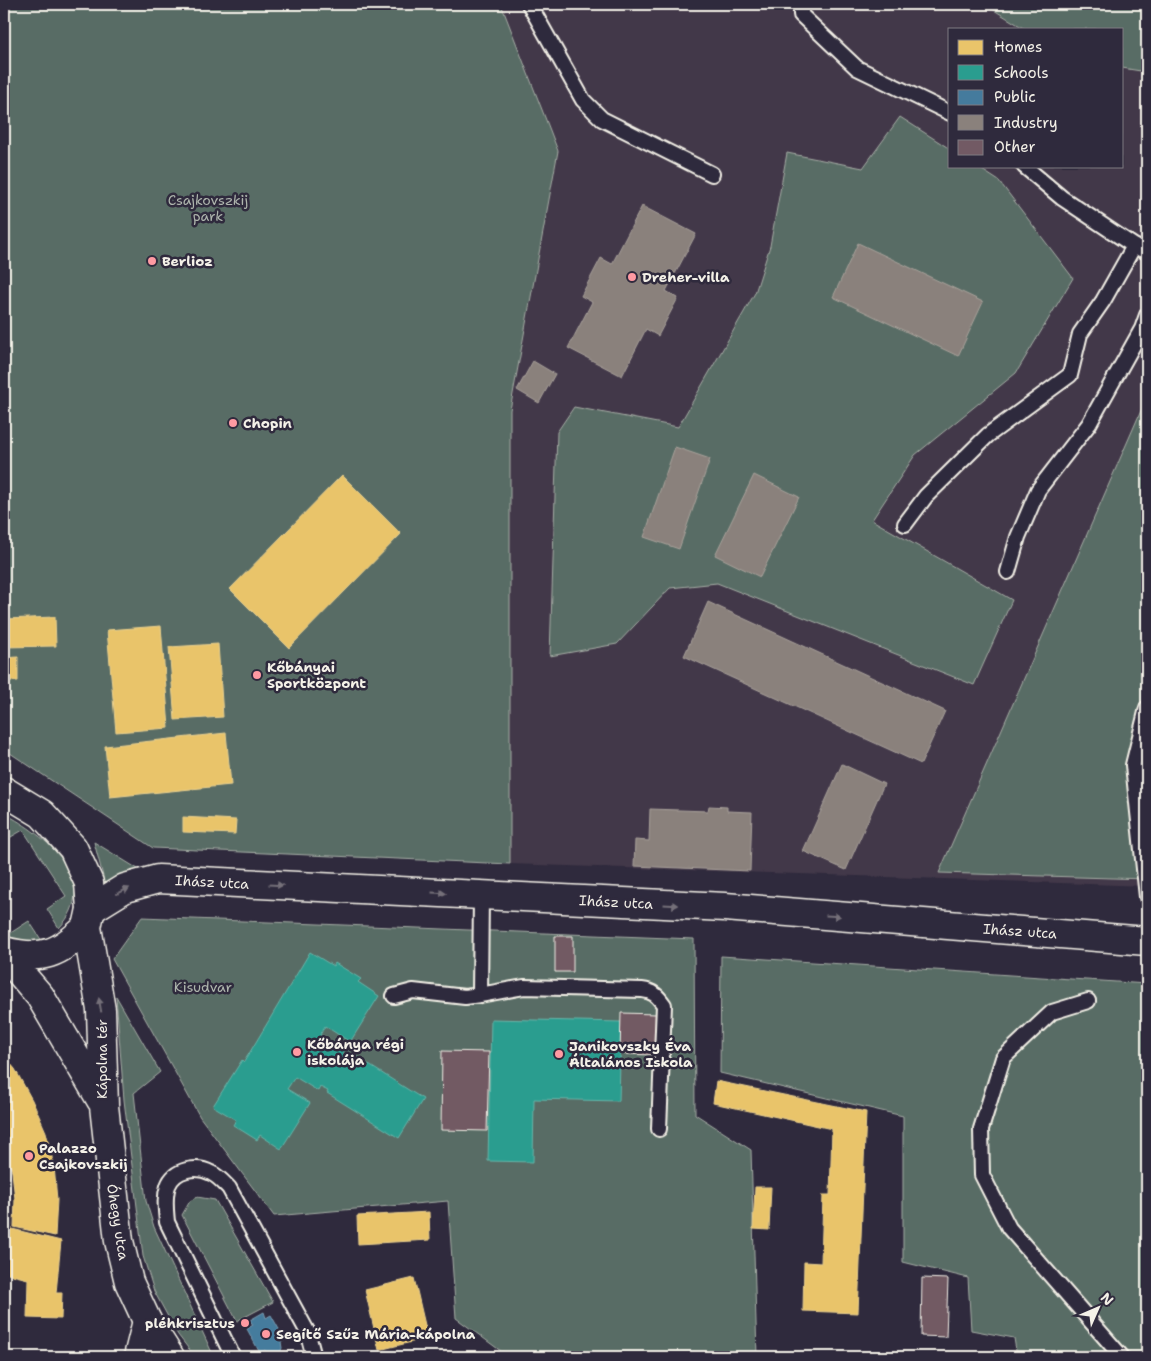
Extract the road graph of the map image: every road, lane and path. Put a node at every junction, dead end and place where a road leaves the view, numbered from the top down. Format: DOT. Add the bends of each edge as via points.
graph roads {
  1 [pos="530,4"];
  2 [pos="800,4"];
  3 [pos="948,112"];
  4 [pos="1026,168"];
  5 [pos="712,174"];
  6 [pos="1134,246"];
  7 [pos="1147,252"];
  8 [pos="1147,315"];
  9 [pos="905,524"];
  10 [pos="1008,572"];
  11 [pos="1147,708"];
  12 [pos="6,794"];
  13 [pos="481,895"];
  14 [pos="1147,897"];
  15 [pos="89,918"];
  16 [pos="1147,941"];
  17 [pos="4,952"];
  18 [pos="480,994"];
  19 [pos="394,996"];
  20 [pos="1088,1001"];
  21 [pos="104,1106"];
  22 [pos="659,1129"];
  23 [pos="146,1321"];
  24 [pos="138,1357"];
  25 [pos="170,1357"];
  26 [pos="233,1357"];
  27 [pos="314,1357"];
  28 [pos="1122,1357"];
  1 -- 5 [label="lane" via="583,100 602,119"];
  2 -- 3 [label="lane" via="801,15 857,68"];
  4 -- 6 [label="lane" via="1062,198"];
  6 -- 7 [label="lane"];
  6 -- 9 [label="lane" via="1103,302 1080,334 1070,375 988,435 926,496"];
  8 -- 10 [label="lane" via="1142,330 1090,424 1038,490 1018,536"];
  11 -- 14 [label="lane" via="1133,765"];
  12 -- 15 [label="street, Kápolna tér" via="42,814 73,848 89,883"];
  15 -- 13 [label="street, Ihász utca, one-way" via="125,888 158,879"];
  13 -- 16 [label="street, Ihász utca, one-way" via="725,908"];
  13 -- 18 [label="lane"];
  15 -- 17 [label="street, Kápolna tér" via="71,941 42,956"];
  21 -- 15 [label="street, Kápolna tér, one-way" via="102,1010"];
  17 -- 21 [label="street, Kápolna tér" via="40,996"];
  18 -- 19 [label="lane" via="465,997 413,991"];
  18 -- 22 [label="lane" via="524,986 642,990 659,997 664,1005"];
  20 -- 28 [label="lane" via="1052,1012 1002,1058 981,1129 982,1175 1009,1228"];
  21 -- 23 [label="street, Óhegy utca" via="118,1241 129,1282"];
  23 -- 24 [label="street"];
  23 -- 25 [label="street, Óhegy utca"];
  26 -- 27 [label="lane" via="167,1222 165,1201 169,1184 180,1173 196,1167 212,1173 229,1188 307,1332"];
}
